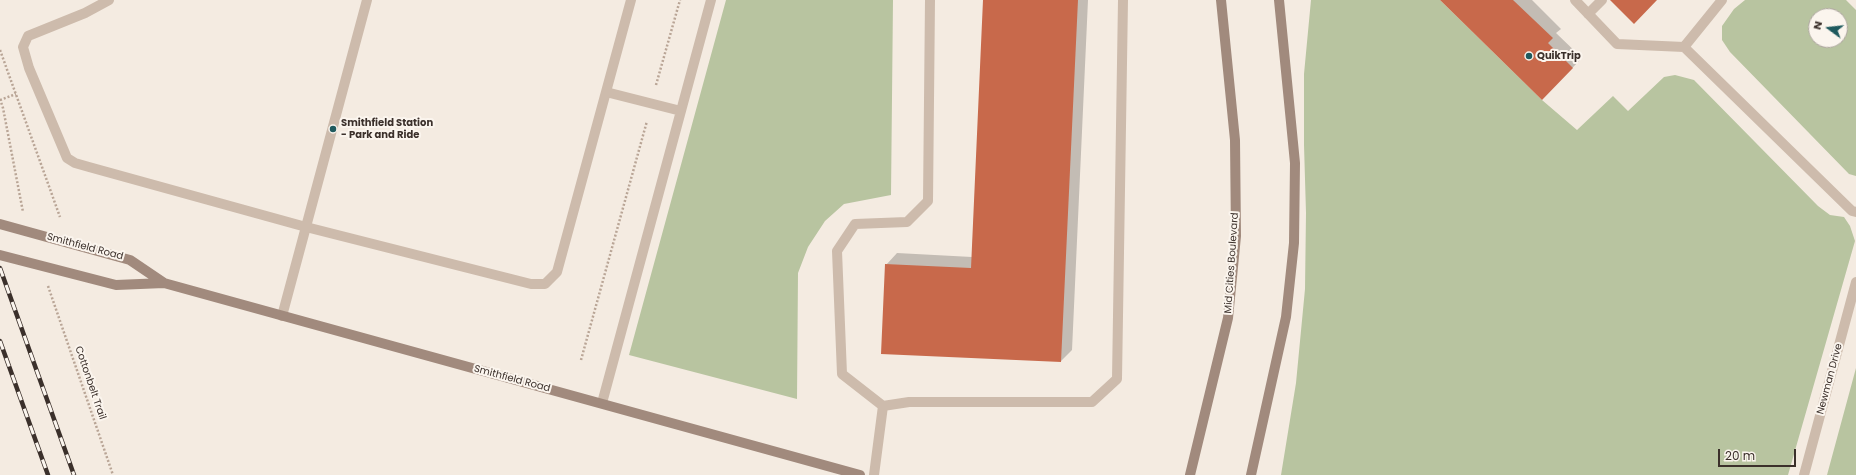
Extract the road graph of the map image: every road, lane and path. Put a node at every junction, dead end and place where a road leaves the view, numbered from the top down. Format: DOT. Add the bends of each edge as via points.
graph roads {
  1 [pos="109,0"];
  2 [pos="367,0"];
  3 [pos="631,0"];
  4 [pos="680,0"];
  5 [pos="711,0"];
  6 [pos="930,0"];
  7 [pos="1123,0"];
  8 [pos="1221,0"];
  9 [pos="1279,0"];
  10 [pos="1575,0"];
  11 [pos="1602,0"];
  12 [pos="1722,0"];
  13 [pos="1588,14"];
  14 [pos="1684,47"];
  15 [pos="0,50"];
  16 [pos="606,92"];
  17 [pos="0,99"];
  18 [pos="651,104"];
  19 [pos="681,111"];
  20 [pos="21,206"];
  21 [pos="1856,212"];
  22 [pos="60,217"];
  23 [pos="0,224"];
  24 [pos="306,226"];
  25 [pos="0,255"];
  26 [pos="1856,282"];
  27 [pos="164,284"];
  28 [pos="52,297"];
  29 [pos="282,316"];
  30 [pos="581,360"];
  31 [pos="602,403"];
  32 [pos="883,406"];
  33 [pos="113,475"];
  34 [pos="860,475"];
  35 [pos="874,475"];
  36 [pos="1190,475"];
  37 [pos="1252,475"];
  38 [pos="1804,475"];
  1 -- 24 [label="street" via="85,13 28,36 23,47 29,68 67,158 75,164"];
  2 -- 24 [label="street"];
  3 -- 16 [label="street"];
  4 -- 18 [label="path"];
  5 -- 19 [label="street"];
  6 -- 32 [label="street" via="928,201 907,222 855,224 837,251 842,374"];
  7 -- 32 [label="street" via="1117,379 1092,402 909,402"];
  8 -- 36 [label="main road, Mid Cities Boulevard" via="1235,140 1236,236 1228,318"];
  9 -- 37 [label="main road" via="1295,163 1294,243 1286,317"];
  10 -- 13 [label="street"];
  11 -- 13 [label="street"];
  12 -- 14 [label="street"];
  13 -- 14 [label="street" via="1617,44"];
  14 -- 21 [label="street" via="1852,211"];
  15 -- 22 [label="path"];
  16 -- 18 [label="street"];
  16 -- 24 [label="street" via="557,272 545,284 531,284"];
  17 -- 20 [label="path"];
  18 -- 19 [label="street"];
  18 -- 30 [label="path"];
  19 -- 31 [label="street"];
  23 -- 27 [label="main road, Smithfield Road" via="130,260"];
  24 -- 29 [label="street"];
  25 -- 27 [label="main road, Smithfield Road" via="116,285"];
  26 -- 38 [label="street, Newman Drive"];
  27 -- 29 [label="main road, Smithfield Road"];
  28 -- 33 [label="path, Cottonbelt Trail"];
  29 -- 31 [label="main road, Smithfield Road"];
  31 -- 34 [label="main road, Smithfield Road"];
  32 -- 35 [label="street"];
}
